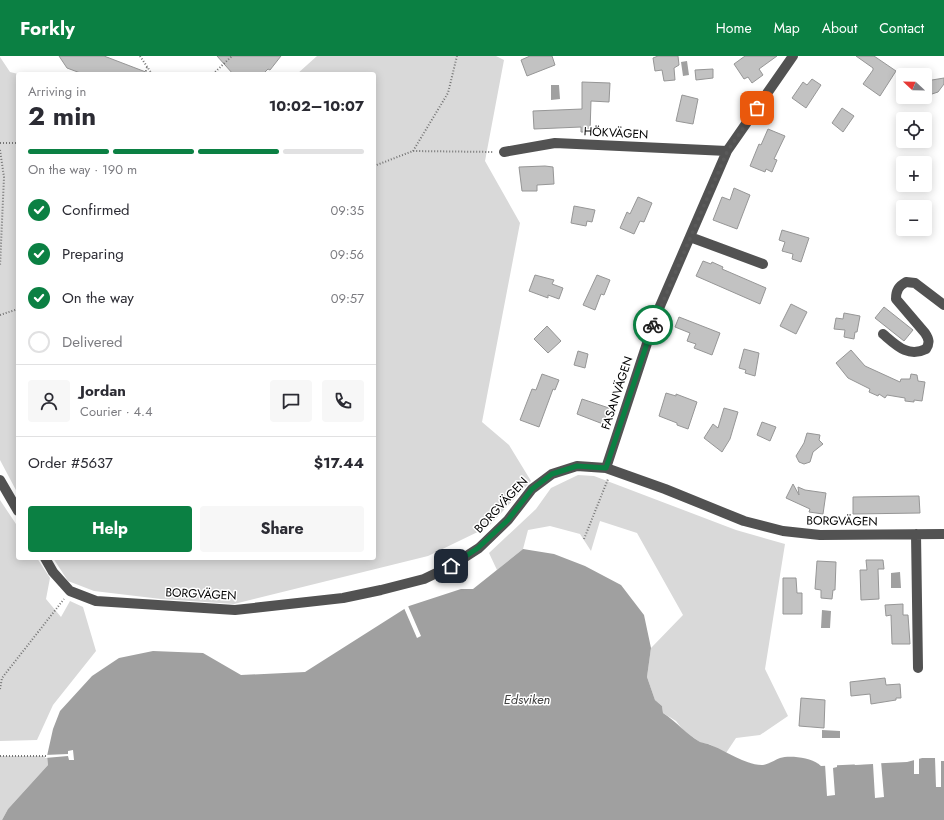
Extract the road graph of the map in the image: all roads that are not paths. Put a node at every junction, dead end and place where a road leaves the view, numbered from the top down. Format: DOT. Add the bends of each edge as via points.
graph roads {
  1 [pos="793,56"];
  2 [pos="504,152"];
  3 [pos="727,152"];
  4 [pos="690,237"];
  5 [pos="763,264"];
  6 [pos="944,305"];
  7 [pos="883,334"];
  8 [pos="609,469"];
  9 [pos="0,480"];
  10 [pos="16,508"];
  11 [pos="916,534"];
  12 [pos="944,534"];
  13 [pos="46,560"];
  14 [pos="918,668"];
  1 -- 3 [label="street, FASANVÄGEN"];
  2 -- 3 [label="street, HÖKVÄGEN" via="555,143"];
  3 -- 4 [label="street, FASANVÄGEN"];
  4 -- 5 [label="street"];
  4 -- 8 [label="street, FASANVÄGEN" via="656,313"];
  6 -- 7 [label="street" via="915,283 906,282 899,286 896,299 929,339 929,345 926,349 912,353 903,350"];
  8 -- 11 [label="street, BORGVÄGEN" via="744,521 783,531 820,535"];
  8 -- 13 [label="street, BORGVÄGEN" via="577,466 552,474 532,489 508,520 478,548 451,566 424,579 343,598 235,610 96,601 70,591"];
  9 -- 10 [label="street"];
  11 -- 12 [label="street, BORGVÄGEN"];
  11 -- 14 [label="street"];
}
